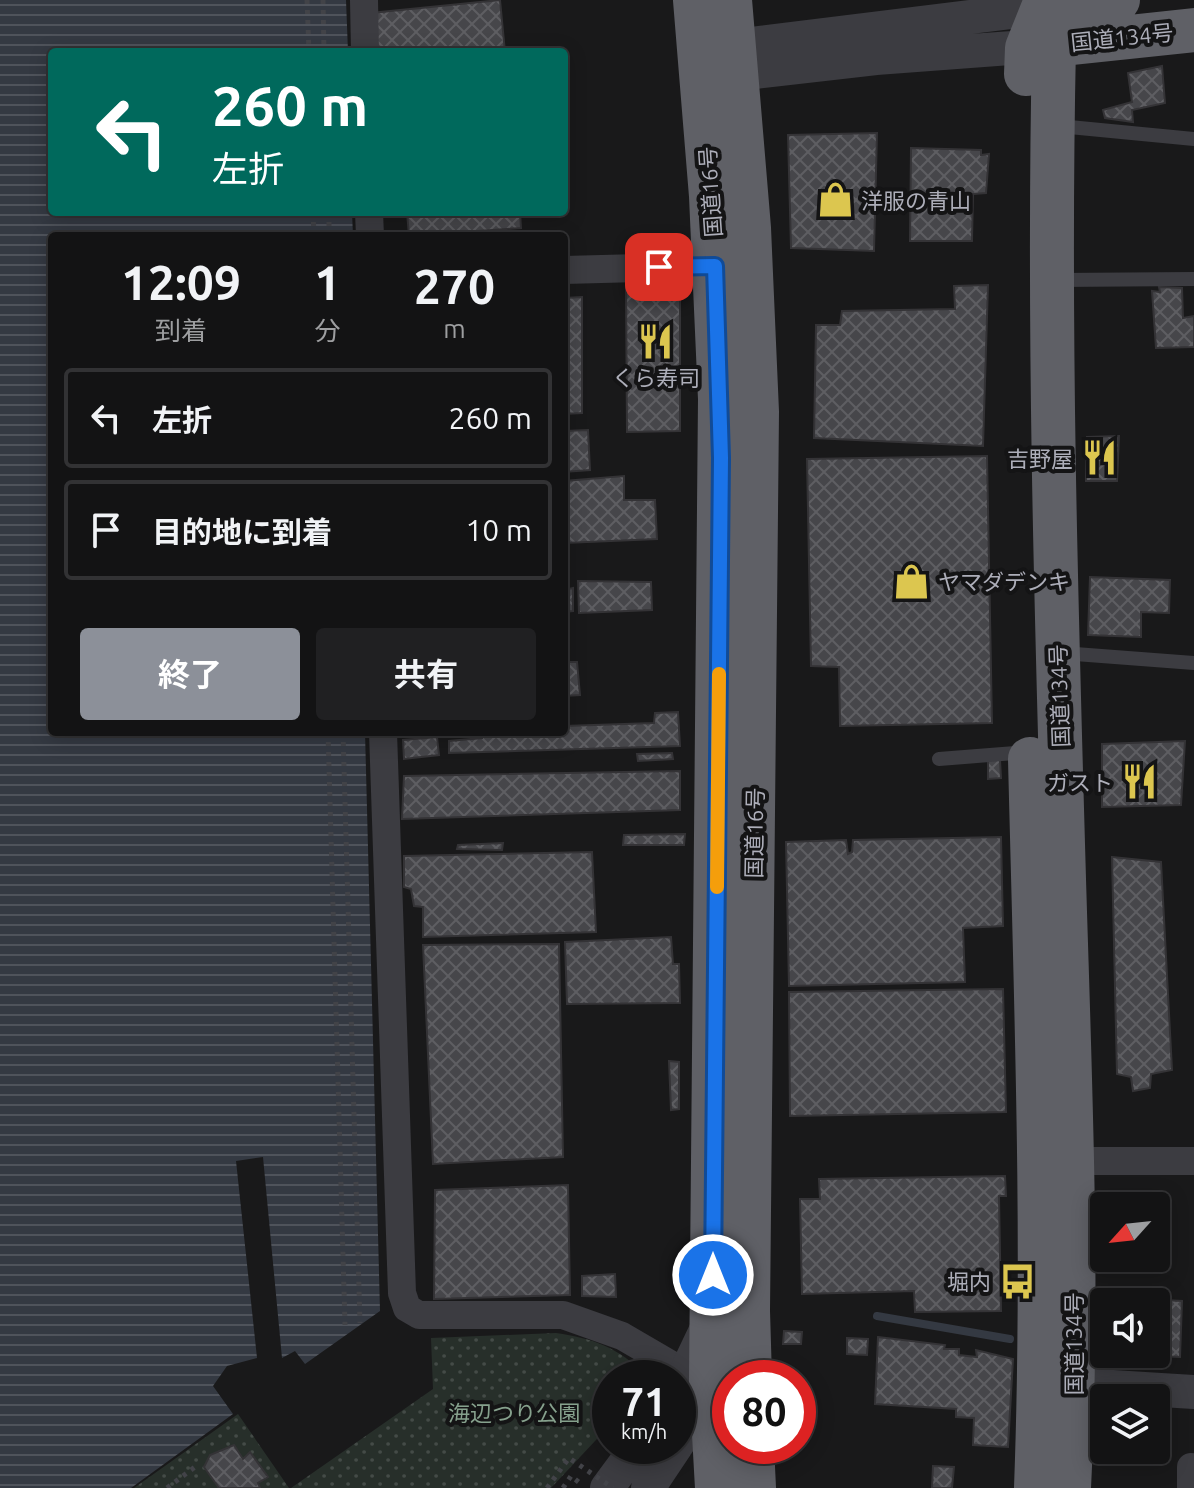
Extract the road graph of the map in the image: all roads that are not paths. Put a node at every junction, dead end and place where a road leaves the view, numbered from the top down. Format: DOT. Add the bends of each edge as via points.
graph roads {
  1 [pos="364,0"];
  2 [pos="695,0"];
  3 [pos="730,0"];
  4 [pos="1118,0"];
  5 [pos="1194,30"];
  6 [pos="1041,33"];
  7 [pos="365,48"];
  8 [pos="725,62"];
  9 [pos="1052,125"];
  10 [pos="1194,139"];
  11 [pos="715,266"];
  12 [pos="568,270"];
  13 [pos="1194,279"];
  14 [pos="1050,280"];
  15 [pos="1058,653"];
  16 [pos="1194,663"];
  17 [pos="383,736"];
  18 [pos="1045,751"];
  19 [pos="939,759"];
  20 [pos="1073,1161"];
  21 [pos="1194,1161"];
  22 [pos="730,1312"];
  23 [pos="707,1381"];
  24 [pos="1057,1384"];
  25 [pos="1194,1392"];
  26 [pos="696,1404"];
  27 [pos="626,1464"];
  28 [pos="664,1464"];
  29 [pos="753,1464"];
  30 [pos="610,1488"];
  31 [pos="648,1488"];
  32 [pos="717,1488"];
  33 [pos="754,1488"];
  34 [pos="1036,1488"];
  35 [pos="1069,1488"];
  1 -- 7 [label="street"];
  2 -- 8 [label="highway, 国道16号"];
  3 -- 8 [label="highway, 国道16号"];
  4 -- 6 [label="highway, 国道134号"];
  5 -- 6 [label="highway, 国道134号"];
  6 -- 8 [label="street"];
  6 -- 9 [label="highway, 国道134号"];
  6 -- 18 [label="highway, 国道134号" via="1020,256"];
  8 -- 11 [label="highway, 国道16号"];
  8 -- 22 [label="highway, 国道16号" via="754,316 757,453"];
  9 -- 10 [label="lane"];
  9 -- 14 [label="highway, 国道134号"];
  11 -- 12 [label="street"];
  11 -- 22 [label="highway, 国道16号"];
  13 -- 14 [label="lane"];
  14 -- 15 [label="highway, 国道134号"];
  15 -- 16 [label="lane"];
  15 -- 18 [label="highway, 国道134号"];
  17 -- 23 [label="street" via="402,1293 407,1308 419,1315 563,1315 622,1336"];
  18 -- 19 [label="lane"];
  18 -- 20 [label="highway, 国道134号"];
  18 -- 24 [label="highway, 国道134号" via="1039,1139"];
  20 -- 21 [label="street"];
  20 -- 24 [label="highway, 国道134号"];
  22 -- 23 [label="highway, 国道16号"];
  23 -- 26 [label="street"];
  23 -- 32 [label="highway, 国道16号"];
  24 -- 25 [label="street"];
  24 -- 34 [label="highway, 国道134号"];
  24 -- 35 [label="highway, 国道134号"];
  27 -- 30 [label="street"];
  28 -- 31 [label="street"];
  29 -- 33 [label="highway"];
}
